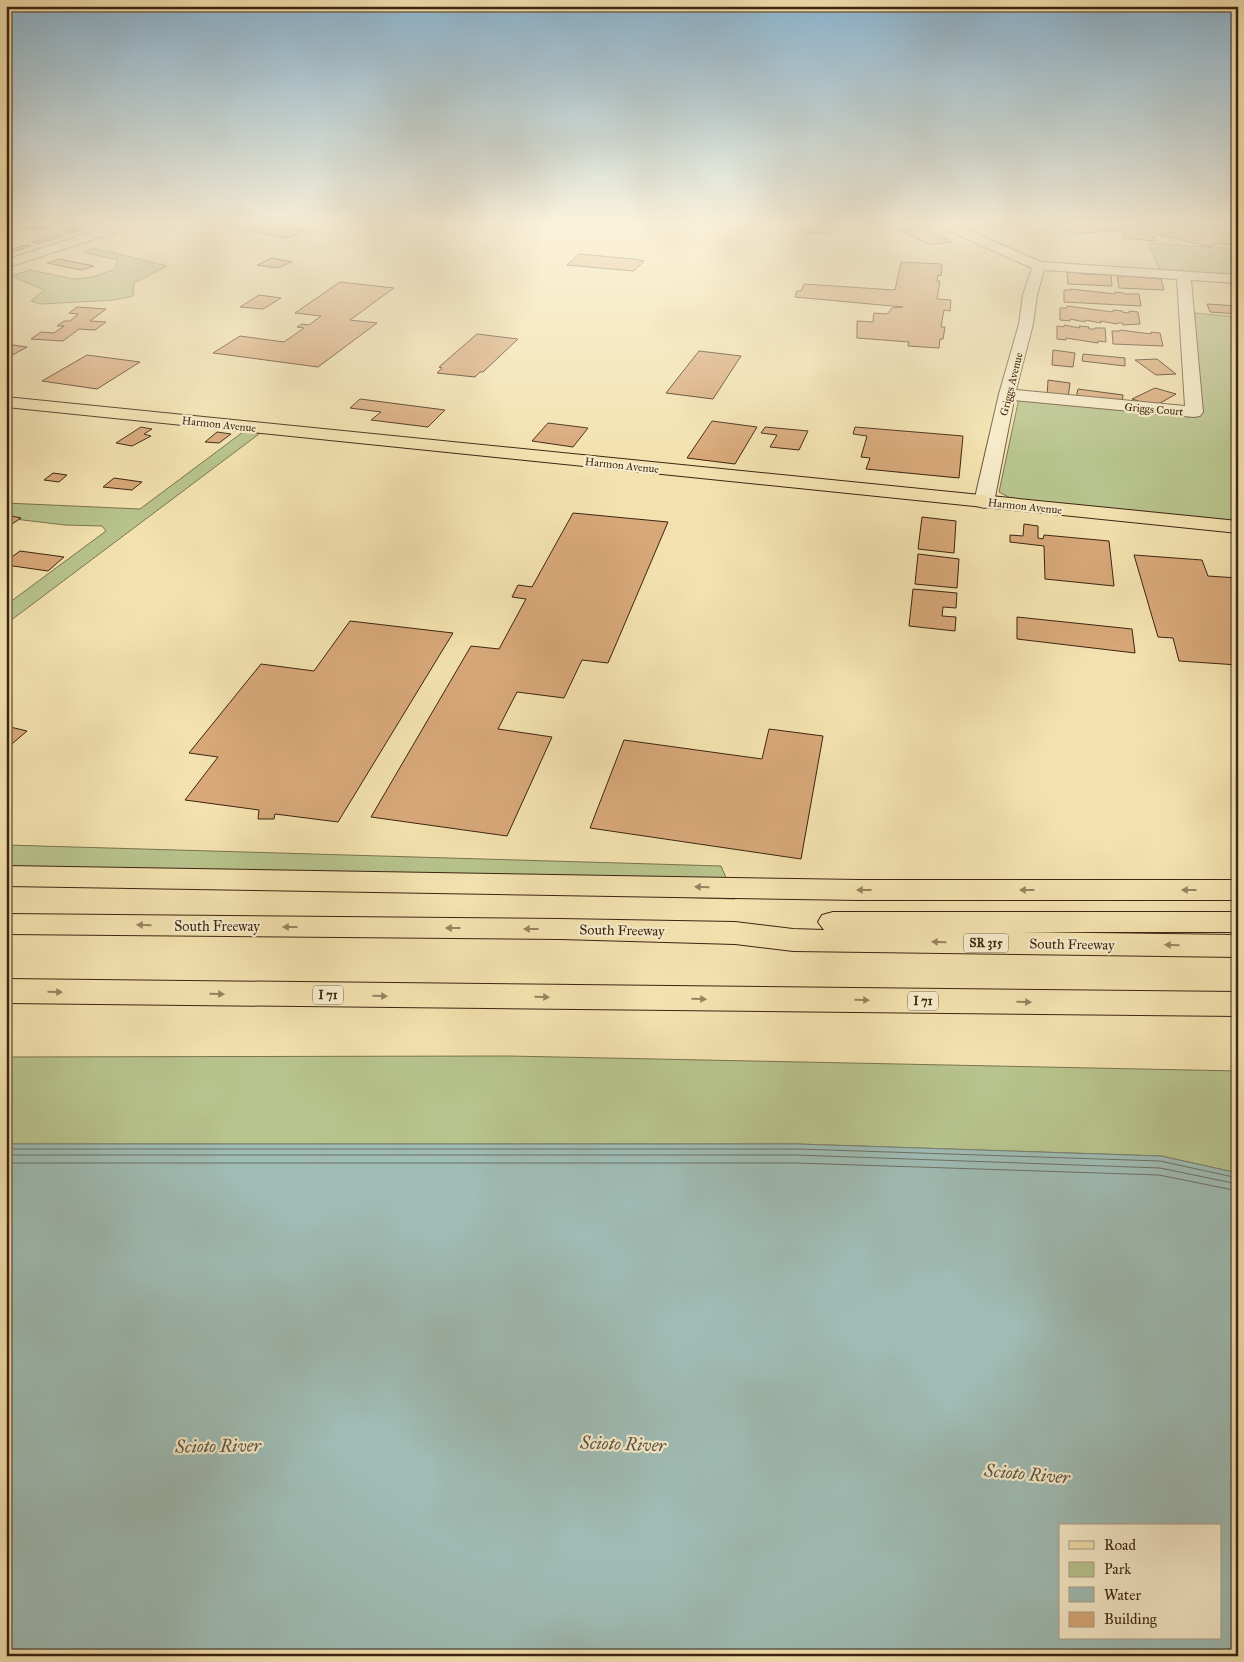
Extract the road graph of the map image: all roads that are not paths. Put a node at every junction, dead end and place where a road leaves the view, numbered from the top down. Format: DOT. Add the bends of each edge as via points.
graph roads {
  1 [pos="1029,301"];
  2 [pos="1186,301"];
  3 [pos="1007,394"];
  4 [pos="6,402"];
  5 [pos="984,502"];
  6 [pos="1238,527"];
  7 [pos="6,876"];
  8 [pos="1238,890"];
  9 [pos="1238,922"];
  10 [pos="6,924"];
  11 [pos="735,933"];
  12 [pos="1238,946"];
  13 [pos="6,991"];
  14 [pos="1238,1005"];
  1 -- 3 [label="street, Griggs Avenue"];
  2 -- 3 [label="street, Griggs Court" via="1194,412"];
  3 -- 5 [label="street, Griggs Avenue"];
  4 -- 5 [label="main road, Harmon Avenue"];
  5 -- 6 [label="main road, Harmon Avenue"];
  8 -- 7 [label="main road, one-way" via="859,890"];
  9 -- 11 [label="main road" via="794,922"];
  11 -- 10 [label="main road, South Freeway, one-way"];
  12 -- 11 [label="main road, South Freeway / SR 315, one-way" via="793,940"];
  13 -- 14 [label="main road, I 71, one-way"];
}
